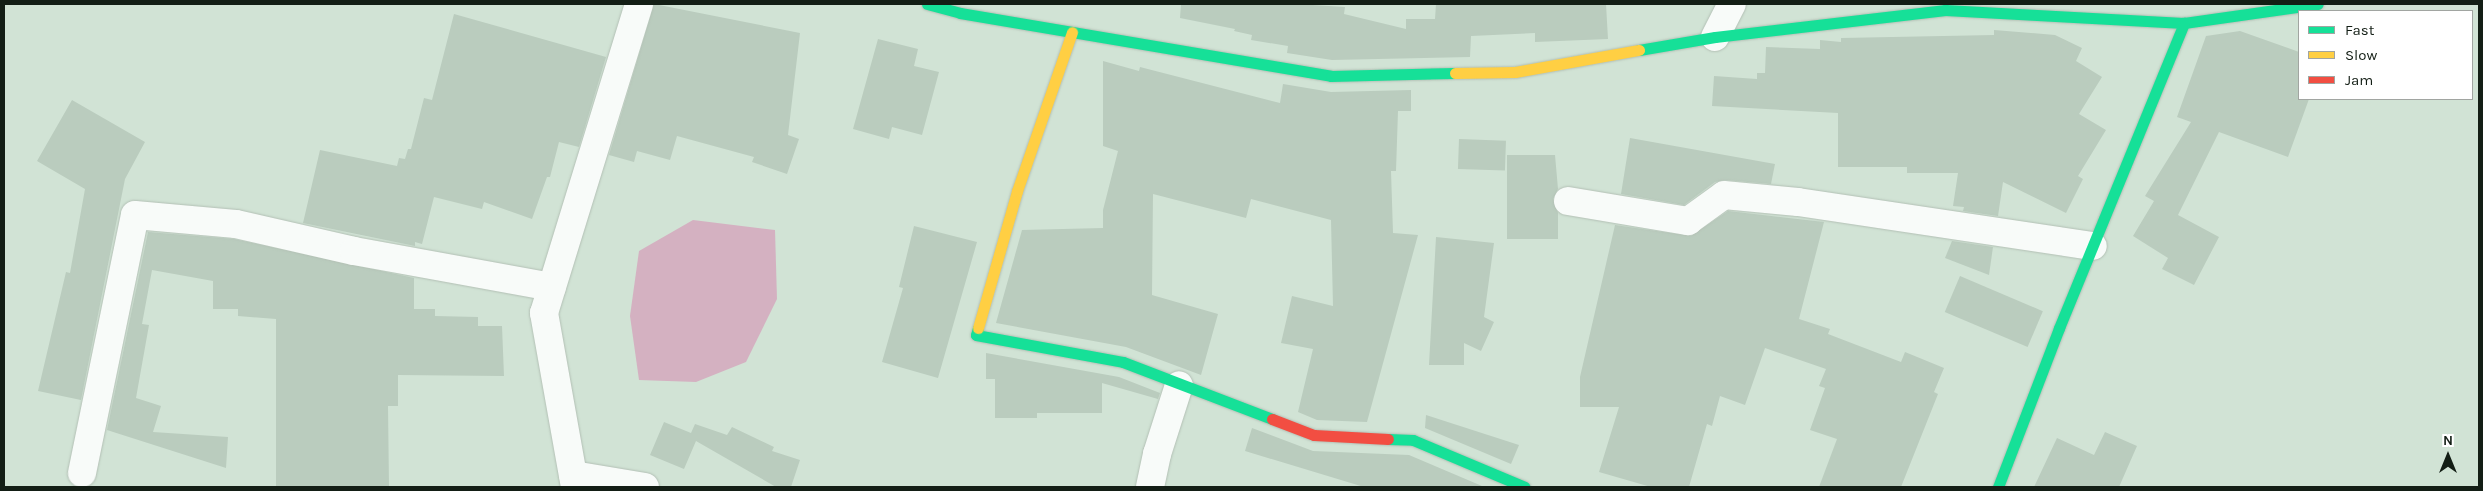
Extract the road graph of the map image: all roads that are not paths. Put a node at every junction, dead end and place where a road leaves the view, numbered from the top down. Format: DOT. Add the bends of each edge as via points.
graph roads {
  1 [pos="639,4"];
  2 [pos="927,4"];
  3 [pos="1732,4"];
  4 [pos="2318,4"];
  5 [pos="2184,23"];
  6 [pos="1072,32"];
  7 [pos="1715,37"];
  8 [pos="1568,201"];
  9 [pos="2093,246"];
  10 [pos="552,287"];
  11 [pos="1179,385"];
  12 [pos="82,473"];
  13 [pos="574,481"];
  14 [pos="645,487"];
  15 [pos="1150,487"];
  16 [pos="1525,487"];
  17 [pos="1998,487"];
  1 -- 10 [label="street"];
  2 -- 6 [label="street" via="960,13"];
  3 -- 7 [label="street"];
  4 -- 5 [label="street"];
  5 -- 7 [label="street" via="1945,10"];
  5 -- 9 [label="street"];
  6 -- 7 [label="street" via="1331,76 1516,72"];
  6 -- 11 [label="street" via="1017,191 976,335 1123,362"];
  8 -- 9 [label="street" via="1688,221 1724,195 1798,202"];
  9 -- 17 [label="street"];
  10 -- 12 [label="street" via="354,251 236,224 135,215"];
  10 -- 13 [label="street" via="544,312"];
  11 -- 15 [label="street" via="1156,454"];
  11 -- 16 [label="street" via="1314,435 1412,440"];
  13 -- 14 [label="street"];
}
